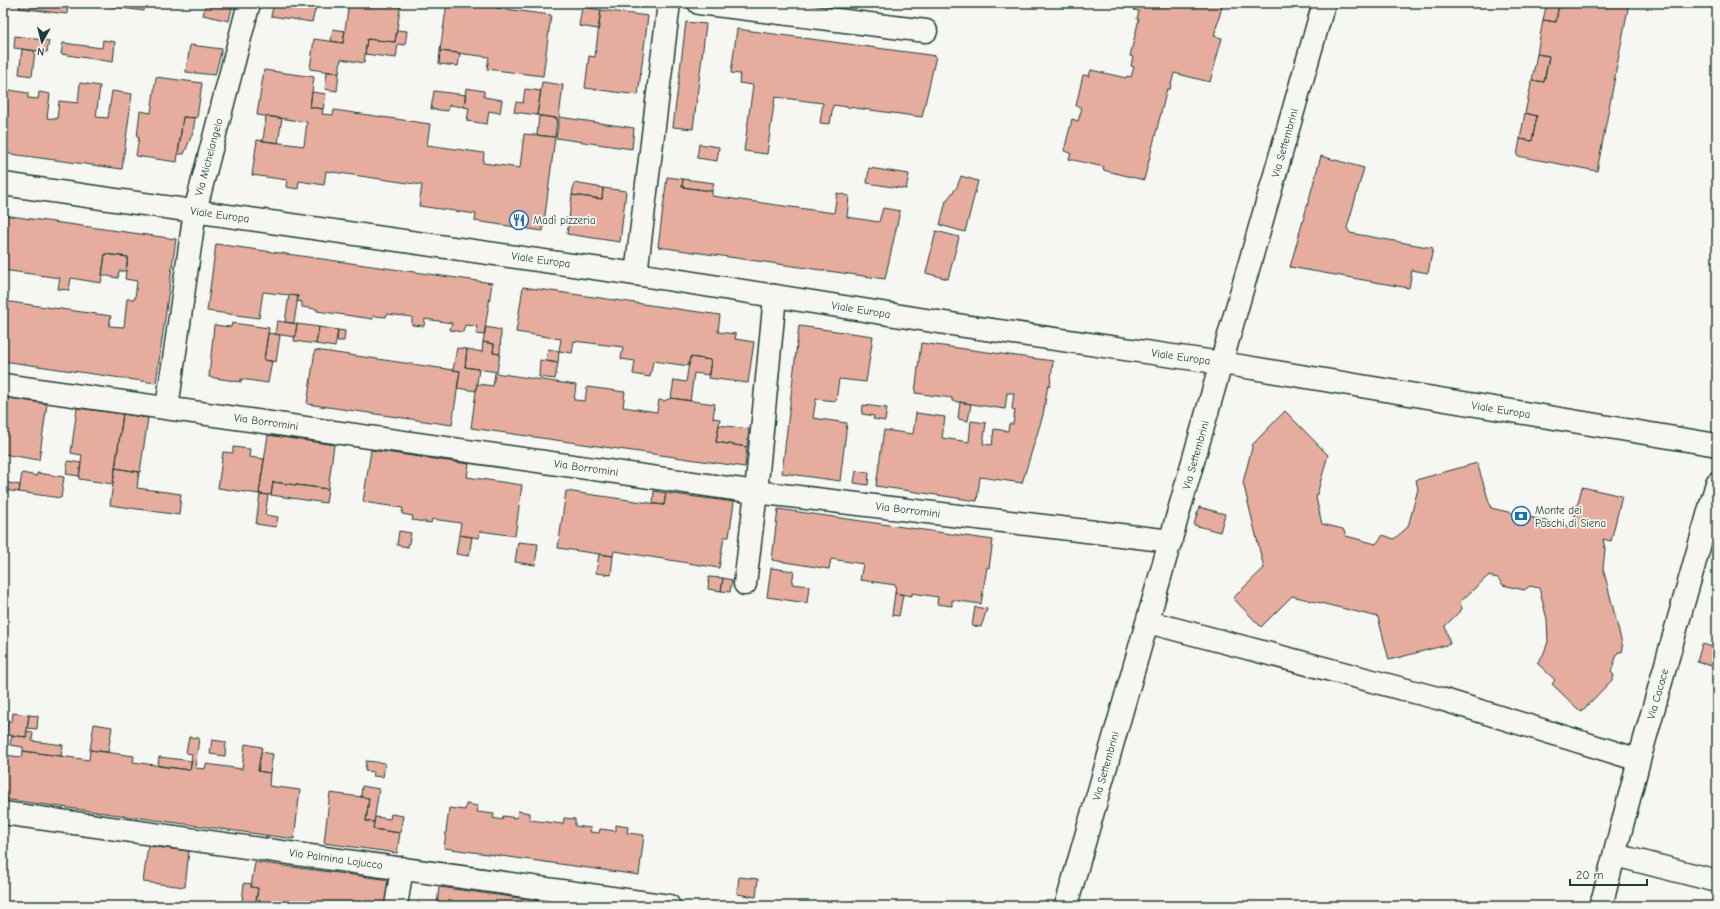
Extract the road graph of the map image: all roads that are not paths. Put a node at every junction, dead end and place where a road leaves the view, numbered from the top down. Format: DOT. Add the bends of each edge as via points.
graph roads {
  1 [pos="249,3"];
  2 [pos="669,3"];
  3 [pos="699,3"];
  4 [pos="1324,3"];
  5 [pos="926,31"];
  6 [pos="3,184"];
  7 [pos="195,211"];
  8 [pos="636,274"];
  9 [pos="775,296"];
  10 [pos="1222,363"];
  11 [pos="3,385"];
  12 [pos="168,408"];
  13 [pos="1717,445"];
  14 [pos="1717,483"];
  15 [pos="756,492"];
  16 [pos="1171,541"];
  17 [pos="745,584"];
  18 [pos="1148,622"];
  19 [pos="1639,760"];
  20 [pos="3,813"];
  21 [pos="1615,855"];
  22 [pos="402,868"];
  23 [pos="1717,881"];
  24 [pos="396,906"];
  25 [pos="669,906"];
  26 [pos="1066,906"];
  27 [pos="1601,906"];
  1 -- 7 [label="street, Via Michelangelo"];
  2 -- 8 [label="street"];
  3 -- 5 [label="street"];
  4 -- 10 [label="street, Via Settembrini"];
  6 -- 7 [label="street, Viale Europa"];
  7 -- 8 [label="street, Viale Europa"];
  7 -- 12 [label="street, Via Michelangelo"];
  8 -- 9 [label="street, Viale Europa"];
  9 -- 10 [label="street, Viale Europa"];
  9 -- 15 [label="street"];
  10 -- 13 [label="street, Viale Europa"];
  10 -- 16 [label="street, Via Settembrini"];
  11 -- 12 [label="street, Via Borromini"];
  12 -- 15 [label="street, Via Borromini"];
  14 -- 19 [label="street, Via Cacace"];
  15 -- 16 [label="street, Via Borromini"];
  15 -- 17 [label="street"];
  16 -- 18 [label="street, Via Settembrini"];
  18 -- 19 [label="street" via="1441,699"];
  18 -- 26 [label="street, Via Settembrini"];
  19 -- 21 [label="street, Via Cacace"];
  20 -- 22 [label="street, Via Palmina Lojucco"];
  21 -- 23 [label="street"];
  21 -- 27 [label="street, Via Cacace"];
  22 -- 24 [label="street"];
  22 -- 25 [label="street, Via Palmina Lojucco"];
}
